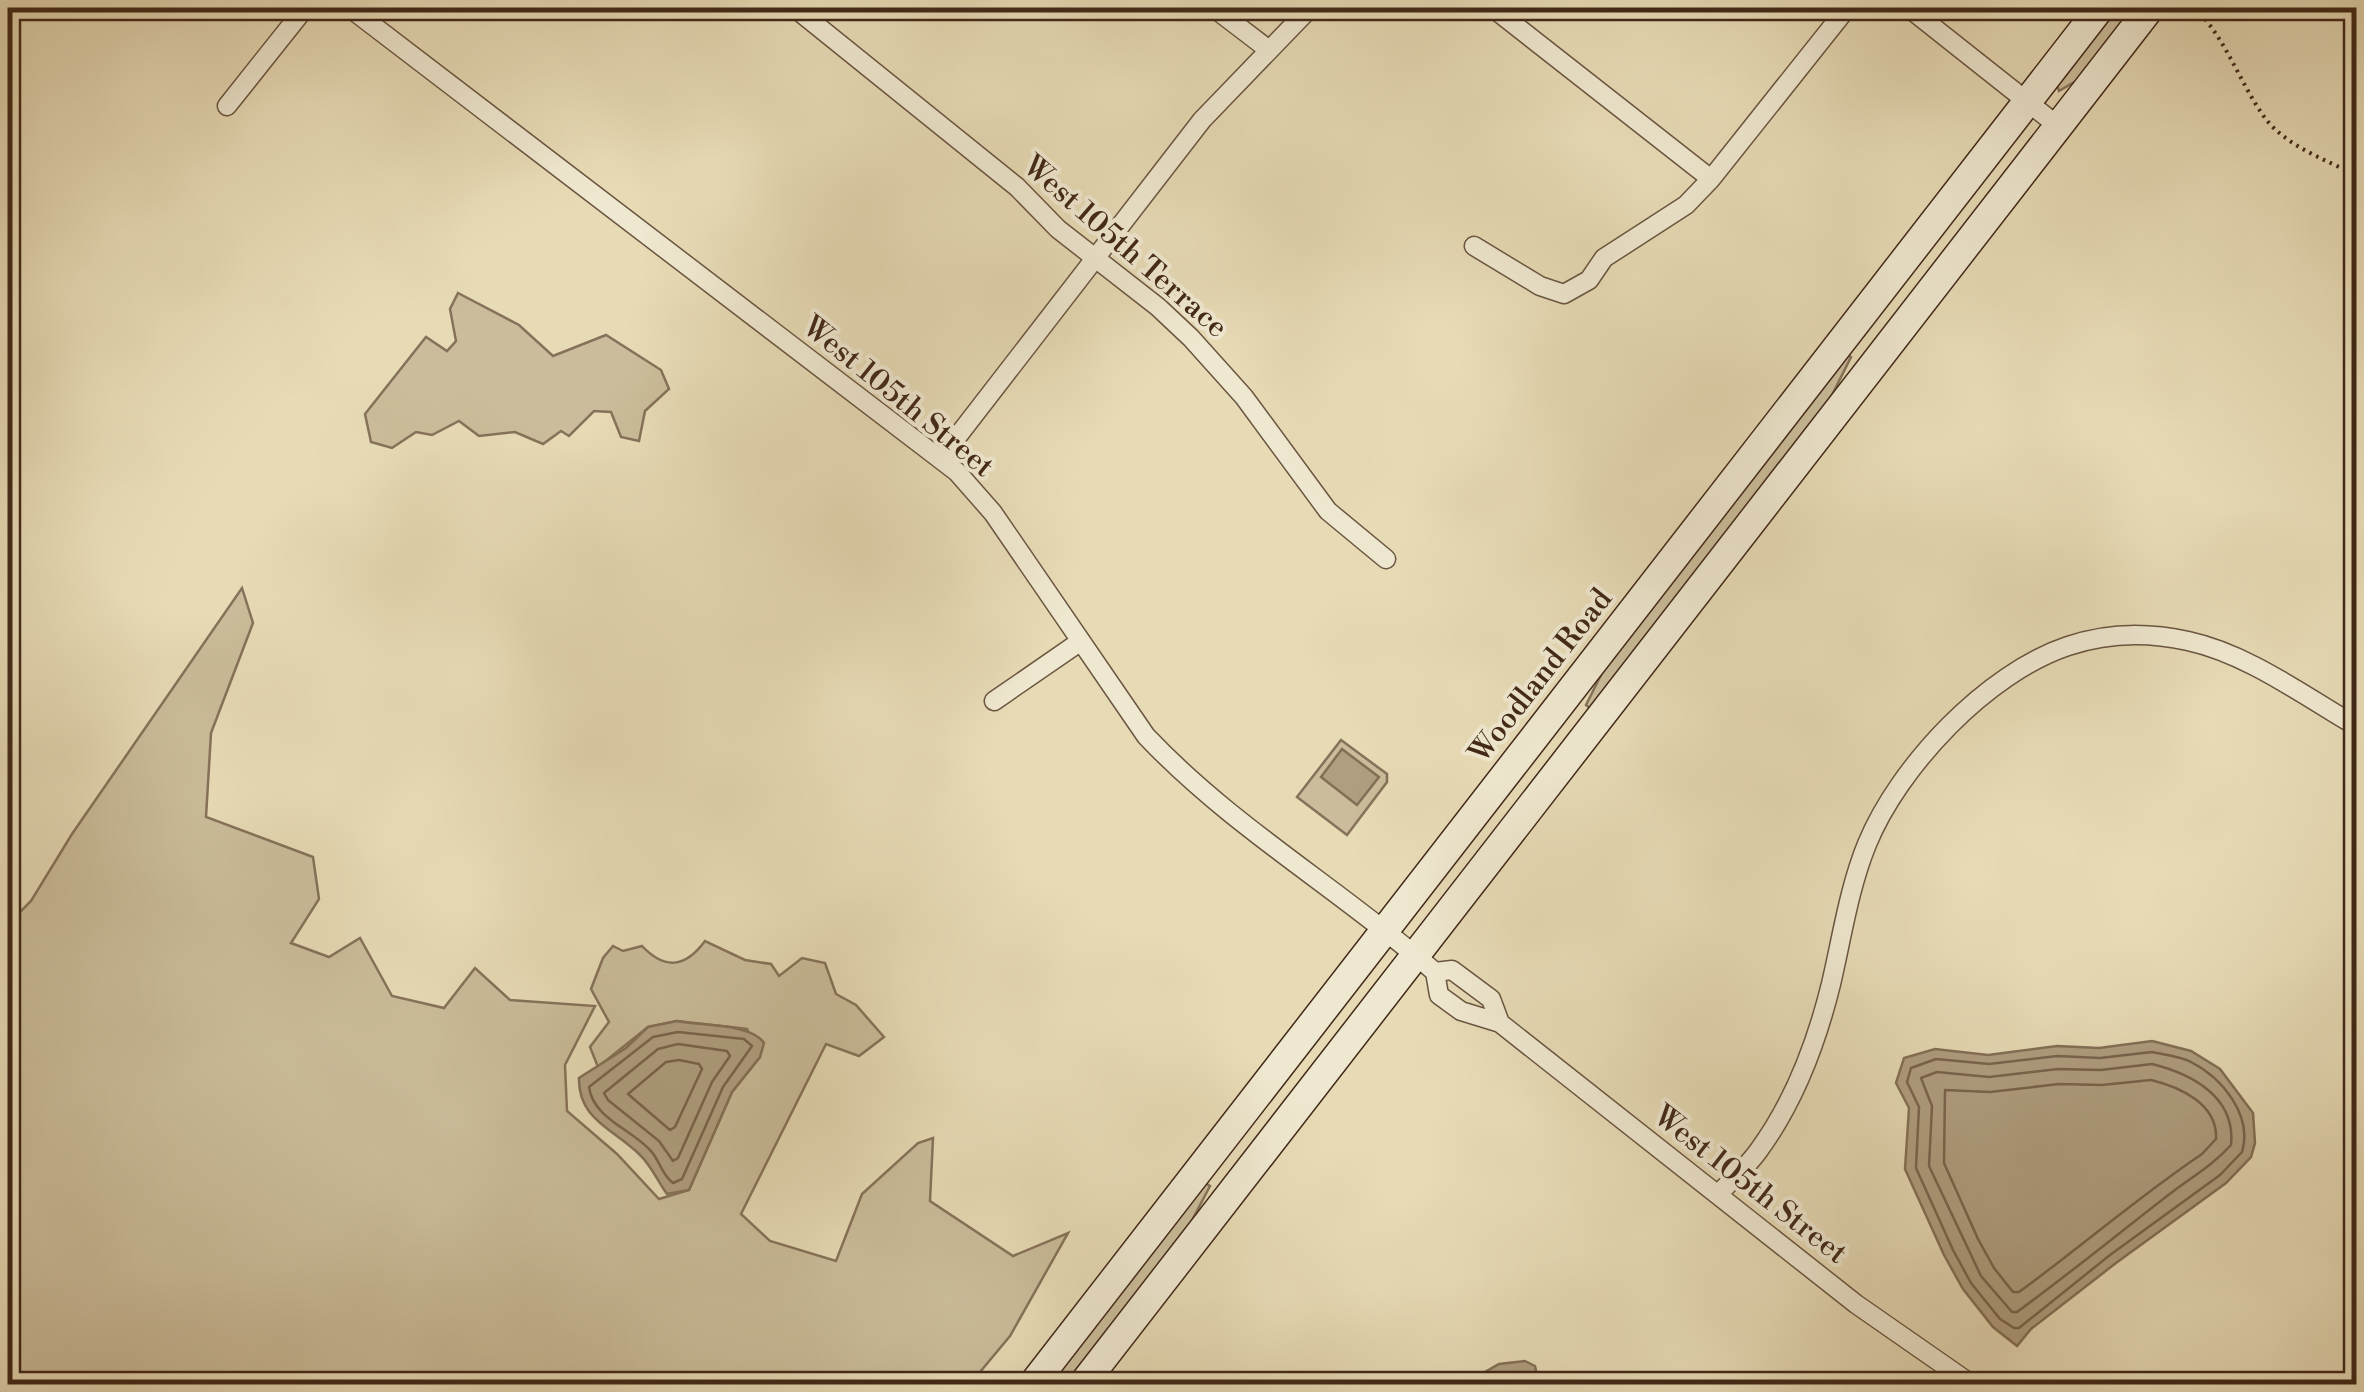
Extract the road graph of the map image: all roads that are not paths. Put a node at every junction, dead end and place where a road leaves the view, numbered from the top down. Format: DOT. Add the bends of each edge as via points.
graph roads {
  1 [pos="305,8"];
  2 [pos="350,8"];
  3 [pos="794,8"];
  4 [pos="1214,8"];
  5 [pos="1310,8"];
  6 [pos="1493,8"];
  7 [pos="1847,8"];
  8 [pos="1909,8"];
  9 [pos="2100,8"];
  10 [pos="2150,8"];
  11 [pos="1269,50"];
  12 [pos="2028,102"];
  13 [pos="227,106"];
  14 [pos="2058,126"];
  15 [pos="1712,179"];
  16 [pos="1474,246"];
  17 [pos="1096,258"];
  18 [pos="940,460"];
  19 [pos="1386,559"];
  20 [pos="1081,641"];
  21 [pos="994,702"];
  22 [pos="2356,726"];
  23 [pos="1384,932"];
  24 [pos="1425,964"];
  25 [pos="1500,1022"];
  26 [pos="1718,1195"];
  27 [pos="1033,1384"];
  28 [pos="1083,1384"];
  29 [pos="1971,1384"];
  1 -- 13 [label="street"];
  2 -- 18 [label="street, West 105th Street"];
  3 -- 17 [label="street, West 105th Terrace"];
  4 -- 11 [label="street"];
  5 -- 11 [label="street"];
  6 -- 15 [label="street"];
  7 -- 15 [label="street"];
  8 -- 12 [label="street"];
  9 -- 12 [label="main road, Woodland Road"];
  10 -- 14 [label="main road"];
  11 -- 17 [label="street" via="1202,120"];
  12 -- 14 [label="street"];
  12 -- 23 [label="main road, Woodland Road"];
  14 -- 24 [label="main road"];
  15 -- 16 [label="street" via="1564,294"];
  17 -- 18 [label="street"];
  17 -- 19 [label="street, West 105th Terrace" via="1192,338 1328,512"];
  18 -- 20 [label="street, West 105th Street" via="974,488"];
  20 -- 21 [label="street"];
  20 -- 23 [label="street, West 105th Street" via="1175,766"];
  22 -- 26 [label="street" via="2244,662 2191,641 2109,636 2063,647 2022,668 1936,741 1885,809 1851,894 1830,989 1792,1095 1758,1151"];
  23 -- 24 [label="street, West 105th Street"];
  23 -- 27 [label="main road, Woodland Road"];
  24 -- 25 [label="street, West 105th Street" via="1452,970 1492,999"];
  24 -- 25 [label="street, West 105th Street" via="1438,995 1462,1011"];
  24 -- 28 [label="main road"];
  25 -- 26 [label="street, West 105th Street"];
  26 -- 29 [label="street, West 105th Street"];
}
